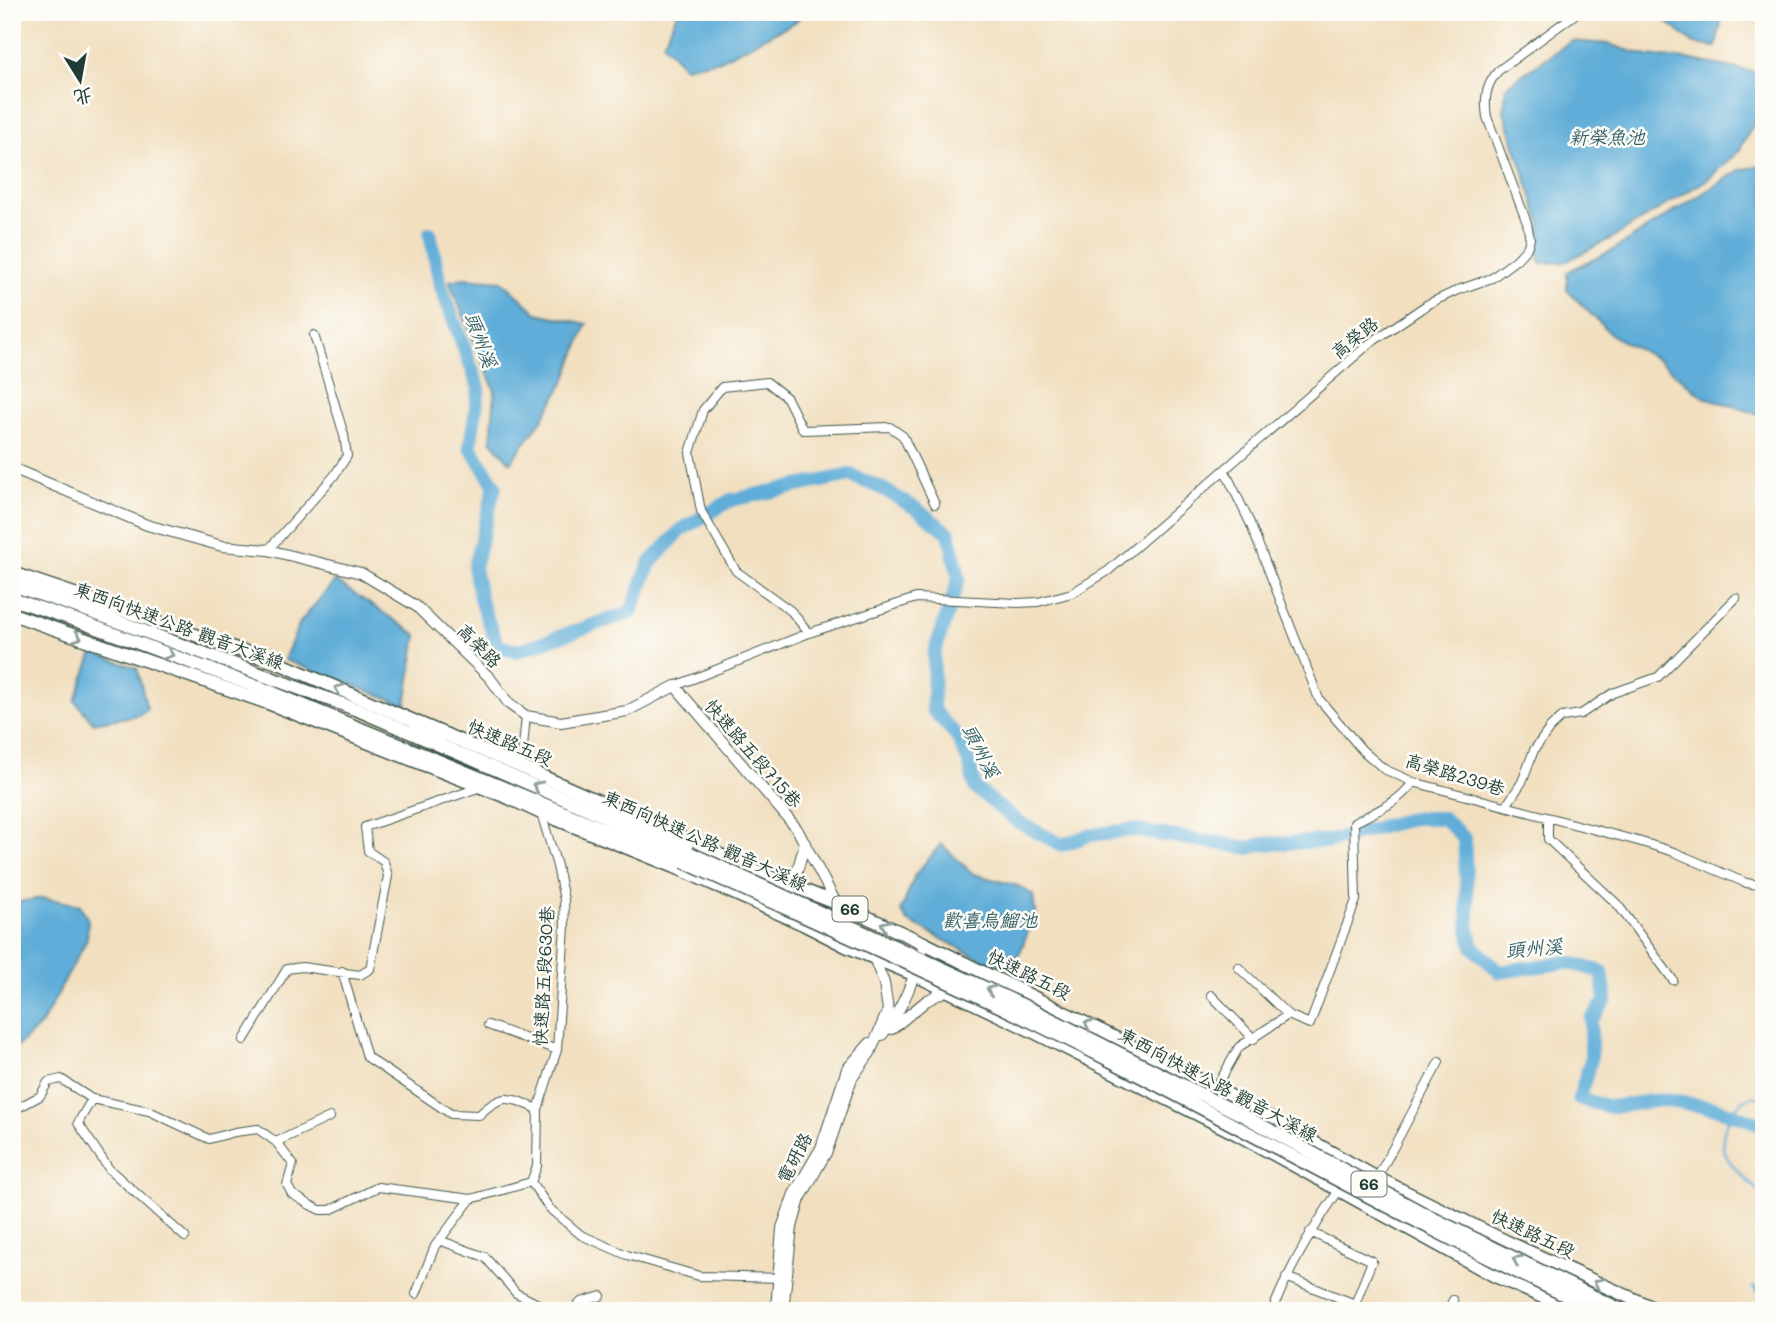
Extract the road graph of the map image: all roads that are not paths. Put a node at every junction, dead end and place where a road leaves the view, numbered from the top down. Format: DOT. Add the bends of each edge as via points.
graph roads {
  1 [pos="1578,12"];
  2 [pos="314,335"];
  3 [pos="12,468"];
  4 [pos="1225,471"];
  5 [pos="935,504"];
  6 [pos="268,550"];
  7 [pos="12,573"];
  8 [pos="12,585"];
  9 [pos="1736,598"];
  10 [pos="12,599"];
  11 [pos="12,614"];
  12 [pos="809,633"];
  13 [pos="676,686"];
  14 [pos="358,710"];
  15 [pos="526,716"];
  16 [pos="343,721"];
  17 [pos="447,735"];
  18 [pos="425,765"];
  19 [pos="522,767"];
  20 [pos="1413,782"];
  21 [pos="481,787"];
  22 [pos="1506,806"];
  23 [pos="541,813"];
  24 [pos="1548,818"];
  25 [pos="805,843"];
  26 [pos="1764,886"];
  27 [pos="793,887"];
  28 [pos="836,903"];
  29 [pos="783,915"];
  30 [pos="924,943"];
  31 [pos="874,958"];
  32 [pos="1238,967"];
  33 [pos="342,971"];
  34 [pos="915,975"];
  35 [pos="1673,980"];
  36 [pos="947,990"];
  37 [pos="1212,995"];
  38 [pos="1288,1015"];
  39 [pos="488,1025"];
  40 [pos="880,1032"];
  41 [pos="1254,1039"];
  42 [pos="244,1040"];
  43 [pos="876,1043"];
  44 [pos="557,1050"];
  45 [pos="1439,1062"];
  46 [pos="1216,1088"];
  47 [pos="92,1100"];
  48 [pos="538,1110"];
  49 [pos="12,1111"];
  50 [pos="330,1117"];
  51 [pos="276,1142"];
  52 [pos="1377,1178"];
  53 [pos="531,1182"];
  54 [pos="1339,1190"];
  55 [pos="471,1199"];
  56 [pos="1310,1232"];
  57 [pos="185,1237"];
  58 [pos="439,1240"];
  59 [pos="1286,1277"];
  60 [pos="783,1278"];
  61 [pos="416,1294"];
  62 [pos="601,1296"];
  63 [pos="1452,1300"];
  64 [pos="1355,1304"];
  65 [pos="552,1311"];
  66 [pos="573,1311"];
  67 [pos="776,1311"];
  68 [pos="783,1311"];
  69 [pos="1272,1311"];
  70 [pos="1367,1311"];
  71 [pos="1448,1311"];
  72 [pos="1574,1311"];
  73 [pos="1598,1311"];
  74 [pos="1623,1311"];
  75 [pos="1660,1311"];
  1 -- 4 [label="street, 高榮路" via="1498,71 1485,100 1487,117 1527,223 1527,248 1500,273 1428,304 1368,344"];
  2 -- 6 [label="street" via="346,456 334,476"];
  3 -- 6 [label="street, 高榮路" via="147,524 222,546"];
  4 -- 12 [label="street, 高榮路" via="1089,584 1056,599 1017,603 916,598"];
  4 -- 20 [label="street, 高榮路239巷" via="1319,699 1362,750 1384,769"];
  5 -- 12 [label="street" via="903,436 890,427 803,430 787,398 767,382 722,387 703,410 690,453 701,511 736,571 791,611"];
  6 -- 15 [label="street, 高榮路" via="361,573 416,606 490,678 509,704"];
  17 -- 7 [label="main road, 快速路五段 / 66, one-way" via="281,664"];
  8 -- 14 [label="main road, 東西向快速公路 觀音大溪線 / 66"];
  9 -- 22 [label="street" via="1658,677 1613,693 1550,727"];
  10 -- 16 [label="main road, 東西向快速公路 觀音大溪線 / 66, one-way"];
  11 -- 18 [label="main road, 66, one-way" via="268,703"];
  12 -- 13 [label="street"];
  13 -- 15 [label="street" via="627,711 561,722"];
  13 -- 25 [label="street, 快速路五段715巷"];
  14 -- 17 [label="main road"];
  74 -- 14 [label="main road, 東西向快速公路 觀音大溪線 / 66, one-way, bridge" via="1434,1219 1246,1117 1031,1009 752,880"];
  15 -- 19 [label="street"];
  16 -- 18 [label="main road"];
  16 -- 73 [label="main road, 東西向快速公路 觀音大溪線 / 66, bridge" via="642,844 1026,1019 1498,1264"];
  17 -- 19 [label="main road, 快速路五段 / 66"];
  18 -- 21 [label="main road, 66"];
  19 -- 27 [label="main road, 快速路五段 / 66"];
  20 -- 22 [label="street, 高榮路239巷"];
  20 -- 38 [label="street" via="1391,804 1354,823 1356,900 1310,1024"];
  21 -- 23 [label="main road, 66"];
  21 -- 33 [label="street" via="365,827 368,851 384,862 388,876 370,969 360,975"];
  22 -- 24 [label="street, 高榮路239巷"];
  23 -- 29 [label="main road, 66"];
  23 -- 44 [label="street, 快速路五段630巷" via="564,900"];
  24 -- 26 [label="street, 高榮路239巷" via="1674,852 1746,883"];
  24 -- 35 [label="street" via="1548,839 1618,905"];
  25 -- 27 [label="street"];
  25 -- 28 [label="street, 快速路五段715巷"];
  27 -- 28 [label="main road, 快速路五段 / 66"];
  27 -- 29 [label="street"];
  30 -- 28 [label="main road, 快速路五段 / 66, one-way"];
  29 -- 31 [label="main road, 66"];
  30 -- 34 [label="street, 電研路"];
  46 -- 30 [label="main road, 快速路五段 / 66, one-way"];
  31 -- 34 [label="main road, 66"];
  31 -- 40 [label="street, 電研路" via="888,1010"];
  32 -- 38 [label="street"];
  33 -- 42 [label="street" via="287,969"];
  33 -- 48 [label="street" via="367,1057 451,1114 479,1115 495,1101 510,1098"];
  34 -- 36 [label="main road, 66"];
  34 -- 43 [label="street, 電研路" via="896,1018"];
  36 -- 43 [label="street" via="926,1001"];
  36 -- 54 [label="main road, 66" via="1237,1134"];
  37 -- 41 [label="street"];
  38 -- 41 [label="street"];
  39 -- 44 [label="street"];
  40 -- 43 [label="street, 電研路"];
  40 -- 60 [label="street, 電研路" via="847,1069 821,1149 794,1194 782,1228"];
  41 -- 46 [label="street" via="1239,1047"];
  43 -- 60 [label="street, 電研路" via="852,1078 827,1151 800,1199"];
  44 -- 48 [label="street, 快速路五段630巷"];
  45 -- 52 [label="street"];
  46 -- 52 [label="main road, 快速路五段 / 66"];
  47 -- 49 [label="street" via="61,1079 48,1082 40,1096"];
  47 -- 51 [label="street" via="149,1111 209,1139 258,1129"];
  47 -- 57 [label="street" via="78,1123 90,1142 109,1169"];
  48 -- 53 [label="street, 快速路五段630巷" via="537,1166"];
  50 -- 51 [label="street"];
  51 -- 55 [label="street" via="293,1164 286,1185 292,1194 320,1210 330,1210 378,1187"];
  75 -- 52 [label="main road, 快速路五段 / 66, one-way"];
  53 -- 55 [label="street"];
  53 -- 60 [label="street" via="550,1209 581,1235 627,1255 699,1276"];
  54 -- 56 [label="street"];
  54 -- 72 [label="main road, 66" via="1493,1275"];
  55 -- 58 [label="street"];
  56 -- 59 [label="street"];
  56 -- 64 [label="street" via="1372,1261"];
  58 -- 61 [label="street"];
  58 -- 65 [label="street" via="485,1256 516,1293"];
  59 -- 64 [label="street"];
  59 -- 69 [label="street"];
  60 -- 67 [label="street, 電研路"];
  60 -- 68 [label="street, 電研路"];
  62 -- 66 [label="street" via="582,1302"];
  63 -- 71 [label="street"];
  64 -- 70 [label="street"];
}
